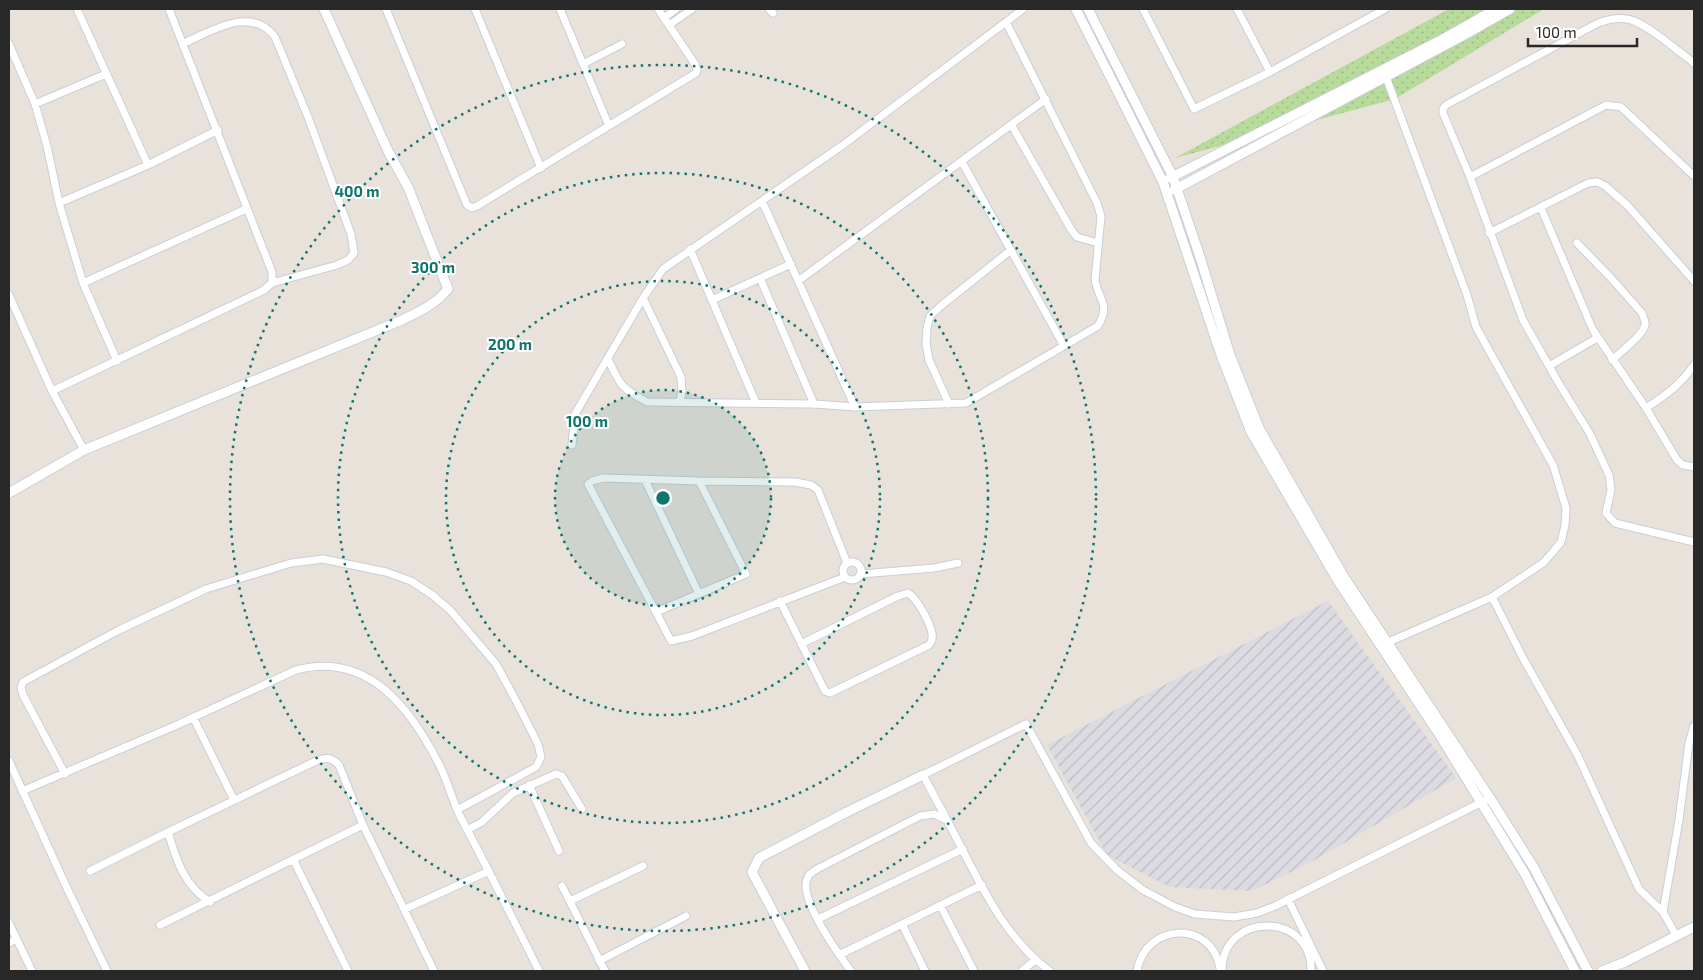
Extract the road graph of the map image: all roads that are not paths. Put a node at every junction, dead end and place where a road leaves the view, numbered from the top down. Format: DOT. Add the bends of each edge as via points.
graph roads {
  1 [pos="77,9"];
  2 [pos="169,9"];
  3 [pos="324,9"];
  4 [pos="386,9"];
  5 [pos="475,9"];
  6 [pos="560,9"];
  7 [pos="658,9"];
  8 [pos="676,9"];
  9 [pos="692,9"];
  10 [pos="1023,9"];
  11 [pos="1076,9"];
  12 [pos="1088,9"];
  13 [pos="1143,9"];
  14 [pos="1237,9"];
  15 [pos="1385,9"];
  16 [pos="1496,9"];
  17 [pos="1510,9"];
  18 [pos="664,18"];
  19 [pos="1006,22"];
  20 [pos="669,25"];
  21 [pos="184,43"];
  22 [pos="9,44"];
  23 [pos="622,44"];
  24 [pos="1694,63"];
  25 [pos="583,64"];
  26 [pos="1270,72"];
  27 [pos="106,74"];
  28 [pos="1386,77"];
  29 [pos="1046,100"];
  30 [pos="35,104"];
  31 [pos="609,126"];
  32 [pos="1012,126"];
  33 [pos="218,130"];
  34 [pos="962,162"];
  35 [pos="148,165"];
  36 [pos="541,168"];
  37 [pos="1173,176"];
  38 [pos="1470,176"];
  39 [pos="1694,176"];
  40 [pos="1163,182"];
  41 [pos="1178,188"];
  42 [pos="1167,194"];
  43 [pos="762,201"];
  44 [pos="59,203"];
  45 [pos="1541,208"];
  46 [pos="246,209"];
  47 [pos="1489,233"];
  48 [pos="1098,243"];
  49 [pos="1577,243"];
  50 [pos="690,249"];
  51 [pos="1012,250"];
  52 [pos="790,264"];
  53 [pos="760,278"];
  54 [pos="798,281"];
  55 [pos="1694,281"];
  56 [pos="83,283"];
  57 [pos="272,283"];
  58 [pos="9,295"];
  59 [pos="643,298"];
  60 [pos="712,300"];
  61 [pos="1597,338"];
  62 [pos="1064,346"];
  63 [pos="608,359"];
  64 [pos="1612,360"];
  65 [pos="117,361"];
  66 [pos="1694,365"];
  67 [pos="1549,366"];
  68 [pos="52,391"];
  69 [pos="680,402"];
  70 [pos="756,403"];
  71 [pos="814,404"];
  72 [pos="949,404"];
  73 [pos="854,407"];
  74 [pos="1646,408"];
  75 [pos="572,445"];
  76 [pos="84,450"];
  77 [pos="1694,466"];
  78 [pos="645,480"];
  79 [pos="699,481"];
  80 [pos="9,492"];
  81 [pos="1694,542"];
  82 [pos="847,562"];
  83 [pos="958,564"];
  84 [pos="861,574"];
  85 [pos="844,577"];
  86 [pos="699,594"];
  87 [pos="1492,597"];
  88 [pos="780,601"];
  89 [pos="656,612"];
  90 [pos="801,644"];
  91 [pos="1384,644"];
  92 [pos="193,717"];
  93 [pos="1694,726"];
  94 [pos="9,761"];
  95 [pos="65,774"];
  96 [pos="923,775"];
  97 [pos="529,785"];
  98 [pos="22,791"];
  99 [pos="234,800"];
  100 [pos="1486,800"];
  101 [pos="457,810"];
  102 [pos="582,810"];
  103 [pos="947,820"];
  104 [pos="363,825"];
  105 [pos="467,830"];
  106 [pos="168,832"];
  107 [pos="963,849"];
  108 [pos="559,851"];
  109 [pos="294,860"];
  110 [pos="643,866"];
  111 [pos="90,871"];
  112 [pos="489,871"];
  113 [pos="982,885"];
  114 [pos="562,886"];
  115 [pos="1288,899"];
  116 [pos="570,901"];
  117 [pos="210,902"];
  118 [pos="940,905"];
  119 [pos="405,909"];
  120 [pos="1663,912"];
  121 [pos="686,916"];
  122 [pos="818,919"];
  123 [pos="9,923"];
  124 [pos="902,924"];
  125 [pos="160,925"];
  126 [pos="1694,927"];
  127 [pos="1676,935"];
  128 [pos="16,939"];
  129 [pos="9,942"];
  130 [pos="839,955"];
  131 [pos="1035,960"];
  132 [pos="599,961"];
  133 [pos="32,971"];
  134 [pos="107,971"];
  135 [pos="348,971"];
  136 [pos="434,971"];
  137 [pos="539,971"];
  138 [pos="605,971"];
  139 [pos="805,971"];
  140 [pos="851,971"];
  141 [pos="925,971"];
  142 [pos="974,971"];
  143 [pos="1022,971"];
  144 [pos="1050,971"];
  145 [pos="1136,971"];
  146 [pos="1221,971"];
  147 [pos="1311,971"];
  148 [pos="1323,971"];
  149 [pos="1575,971"];
  150 [pos="1588,971"];
  151 [pos="1602,971"];
  1 -- 27 [label="street"];
  2 -- 21 [label="street"];
  3 -- 76 [label="street" via="388,151 408,187 448,289 440,299 402,320"];
  4 -- 36 [label="street" via="467,205 477,206"];
  5 -- 36 [label="street"];
  6 -- 25 [label="street"];
  7 -- 18 [label="street"];
  8 -- 18 [label="street"];
  9 -- 20 [label="street"];
  10 -- 19 [label="street"];
  11 -- 40 [label="street"];
  12 -- 37 [label="street"];
  13 -- 26 [label="street" via="1194,109"];
  14 -- 26 [label="street"];
  15 -- 26 [label="street"];
  16 -- 37 [label="street"];
  17 -- 28 [label="street"];
  18 -- 20 [label="street"];
  19 -- 29 [label="street"];
  19 -- 43 [label="street" via="843,145"];
  20 -- 31 [label="street" via="695,64 696,73"];
  21 -- 33 [label="street"];
  21 -- 57 [label="street" via="231,22 258,23 269,30 275,37 312,126 351,234 354,252 348,260 337,265"];
  22 -- 30 [label="street"];
  23 -- 25 [label="street"];
  24 -- 38 [label="street" via="1639,22 1611,18 1598,23 1446,105 1444,118"];
  25 -- 31 [label="street"];
  27 -- 30 [label="street"];
  27 -- 35 [label="street"];
  28 -- 41 [label="street"];
  28 -- 87 [label="street" via="1467,295 1476,328 1553,465 1566,508 1561,542 1552,553 1543,563"];
  29 -- 32 [label="street"];
  29 -- 48 [label="street" via="1097,203 1101,216"];
  30 -- 44 [label="street"];
  31 -- 36 [label="street"];
  32 -- 34 [label="street"];
  32 -- 48 [label="street" via="1072,231 1077,237"];
  33 -- 35 [label="street"];
  33 -- 46 [label="street"];
  34 -- 51 [label="street"];
  34 -- 54 [label="street"];
  35 -- 44 [label="street"];
  37 -- 40 [label="street"];
  37 -- 41 [label="street"];
  38 -- 39 [label="street" via="1606,105 1621,107"];
  38 -- 47 [label="street"];
  40 -- 42 [label="street"];
  41 -- 42 [label="street"];
  41 -- 91 [label="street" via="1230,355 1259,428"];
  42 -- 91 [label="street" via="1221,355 1251,432 1338,581"];
  43 -- 50 [label="street"];
  43 -- 52 [label="street"];
  44 -- 56 [label="street"];
  45 -- 47 [label="street"];
  45 -- 55 [label="street" via="1588,183 1600,183 1627,206"];
  45 -- 61 [label="street"];
  46 -- 56 [label="street"];
  46 -- 57 [label="street" via="272,272"];
  47 -- 67 [label="street" via="1523,320"];
  48 -- 62 [label="street" via="1095,280 1105,304 1104,314 1098,326"];
  49 -- 64 [label="street" via="1642,313 1646,324 1643,332"];
  50 -- 59 [label="street" via="663,269"];
  50 -- 60 [label="street"];
  51 -- 62 [label="street"];
  51 -- 72 [label="street" via="930,316 926,328 929,360"];
  52 -- 53 [label="street"];
  52 -- 54 [label="street"];
  53 -- 60 [label="street"];
  53 -- 71 [label="street"];
  54 -- 73 [label="street"];
  56 -- 65 [label="street"];
  57 -- 65 [label="street" via="264,290"];
  58 -- 68 [label="street"];
  59 -- 63 [label="street"];
  59 -- 69 [label="street" via="681,377"];
  60 -- 70 [label="street"];
  61 -- 64 [label="street"];
  61 -- 67 [label="street"];
  62 -- 72 [label="street" via="966,403"];
  63 -- 69 [label="street" via="620,385 633,395 647,402"];
  63 -- 75 [label="street" via="575,414"];
  64 -- 74 [label="street"];
  65 -- 68 [label="street"];
  66 -- 74 [label="street" via="1680,383"];
  67 -- 81 [label="street" via="1590,434 1609,475 1611,490 1606,513 1610,519 1615,523"];
  68 -- 76 [label="street"];
  69 -- 70 [label="street"];
  70 -- 71 [label="street"];
  71 -- 73 [label="street"];
  72 -- 73 [label="street"];
  74 -- 77 [label="street" via="1677,460 1682,465"];
  76 -- 80 [label="street"];
  78 -- 79 [label="street"];
  78 -- 86 [label="street"];
  78 -- 89 [label="street" via="603,478 588,484"];
  79 -- 82 [label="street" via="811,485 818,490"];
  79 -- 86 [label="street" via="746,574"];
  82 -- 84 [label="street" via="857,563"];
  82 -- 85 [label="street" via="843,568"];
  83 -- 84 [label="street"];
  84 -- 85 [label="street" via="853,580"];
  85 -- 88 [label="street"];
  86 -- 89 [label="street"];
  87 -- 91 [label="street"];
  87 -- 120 [label="street" via="1578,756 1639,889"];
  88 -- 89 [label="street" via="692,636 671,641"];
  88 -- 90 [label="street"];
  90 -- 90 [label="street" via="908,593 914,597 933,640 929,645 830,693 825,691"];
  91 -- 100 [label="street" via="1439,734"];
  92 -- 95 [label="street"];
  92 -- 99 [label="street"];
  92 -- 101 [label="street" via="296,670 324,666 357,672 378,684 402,706 441,768"];
  93 -- 120 [label="street"];
  94 -- 98 [label="street"];
  95 -- 98 [label="street"];
  95 -- 101 [label="street" via="23,694 23,682 117,631 206,589 291,563 323,559 386,572 412,581 431,594 470,632 496,664 514,696 538,744 541,757 536,767"];
  96 -- 103 [label="street"];
  96 -- 115 [label="street" via="1026,724 1091,842 1117,870 1143,890 1175,907 1213,916 1256,913"];
  96 -- 139 [label="street" via="759,858 752,872"];
  97 -- 102 [label="street" via="556,774 562,776"];
  97 -- 105 [label="street" via="512,793 482,822"];
  97 -- 108 [label="street"];
  98 -- 134 [label="street"];
  99 -- 104 [label="street" via="316,761 333,759 339,765"];
  99 -- 106 [label="street"];
  100 -- 115 [label="street"];
  100 -- 149 [label="street"];
  100 -- 150 [label="street" via="1534,868"];
  101 -- 105 [label="street"];
  103 -- 107 [label="street"];
  103 -- 122 [label="street" via="934,814 920,816 817,869 808,877 806,886"];
  104 -- 109 [label="street"];
  104 -- 119 [label="street"];
  105 -- 112 [label="street"];
  106 -- 111 [label="street"];
  106 -- 117 [label="street" via="184,875"];
  107 -- 113 [label="street"];
  107 -- 122 [label="street"];
  109 -- 117 [label="street"];
  109 -- 135 [label="street"];
  110 -- 116 [label="street"];
  112 -- 119 [label="street"];
  112 -- 137 [label="street"];
  113 -- 118 [label="street"];
  113 -- 131 [label="street" via="999,915"];
  114 -- 116 [label="street"];
  115 -- 148 [label="street"];
  116 -- 132 [label="street"];
  117 -- 125 [label="street"];
  118 -- 124 [label="street"];
  118 -- 142 [label="street"];
  119 -- 136 [label="street"];
  120 -- 127 [label="street"];
  121 -- 132 [label="street"];
  122 -- 130 [label="street"];
  123 -- 128 [label="street"];
  124 -- 130 [label="street"];
  124 -- 141 [label="street"];
  126 -- 127 [label="street"];
  127 -- 151 [label="street"];
  128 -- 129 [label="street"];
  128 -- 133 [label="street"];
  130 -- 140 [label="street"];
  131 -- 143 [label="street"];
  131 -- 144 [label="street"];
  132 -- 138 [label="street"];
  145 -- 146 [label="street" via="1143,952 1152,942 1178,933 1204,941 1217,957"];
  146 -- 147 [label="street" via="1226,952 1234,940 1252,928 1267,925 1281,927 1300,939 1308,952"];
}
